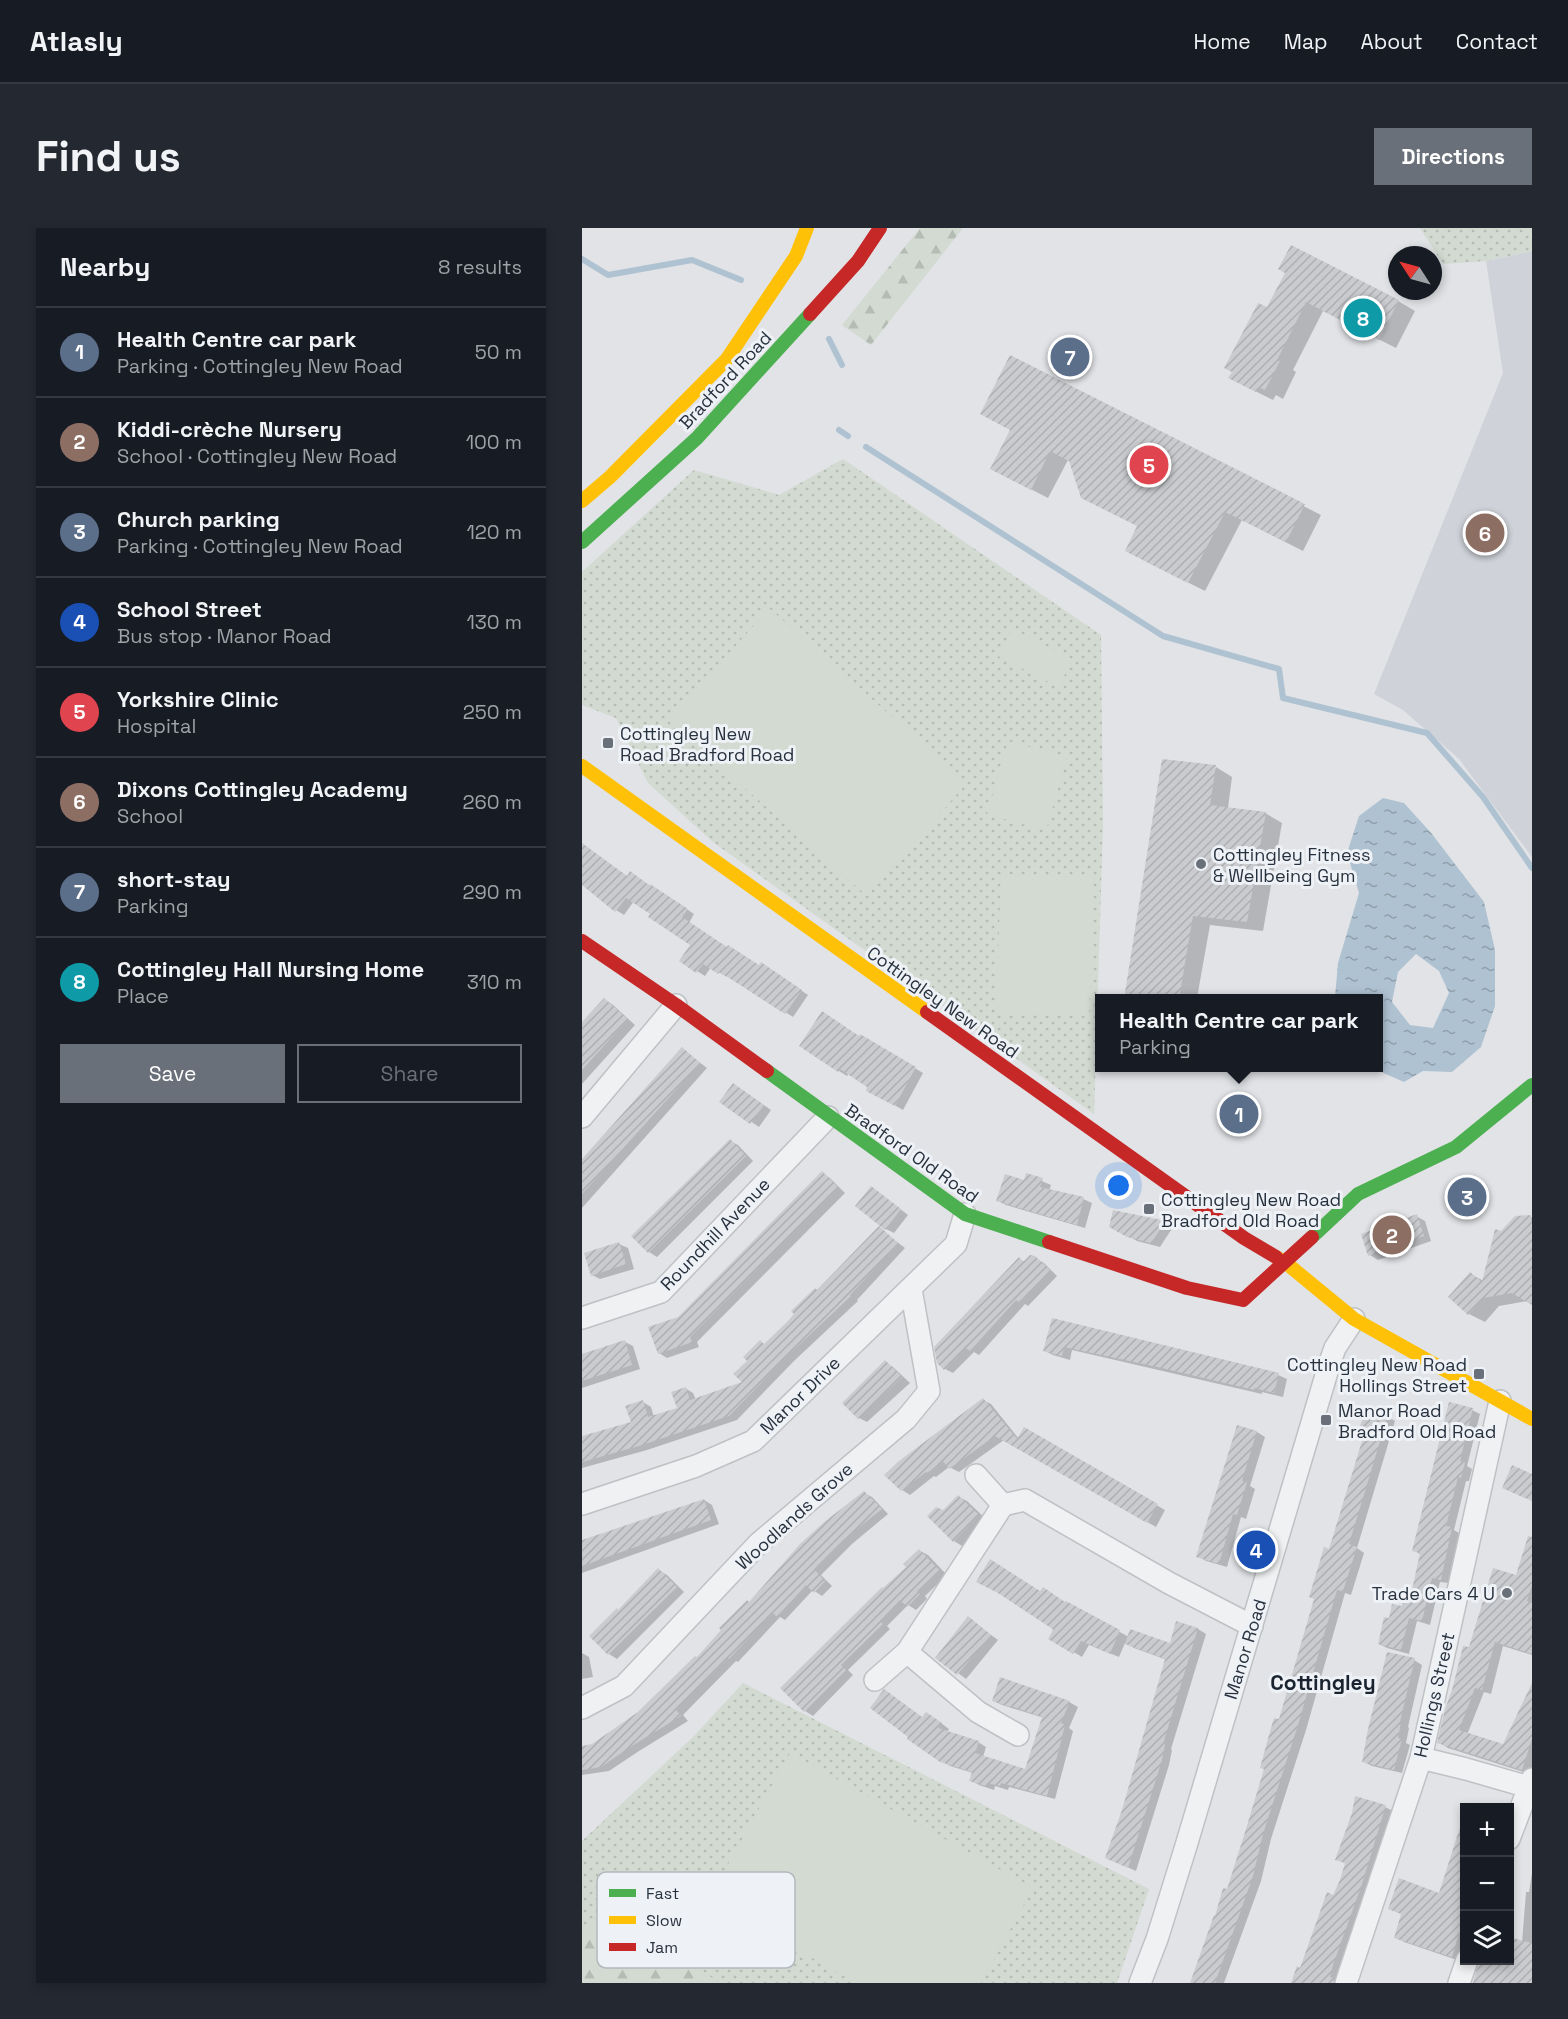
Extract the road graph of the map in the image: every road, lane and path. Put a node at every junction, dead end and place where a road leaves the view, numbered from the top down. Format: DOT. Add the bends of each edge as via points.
graph roads {
  1 [pos="807,228"];
  2 [pos="880,228"];
  3 [pos="582,501"];
  4 [pos="582,542"];
  5 [pos="582,766"];
  6 [pos="582,942"];
  7 [pos="676,1005"];
  8 [pos="1532,1085"];
  9 [pos="582,1117"];
  10 [pos="828,1117"];
  11 [pos="965,1214"];
  12 [pos="1286,1263"];
  13 [pos="911,1289"];
  14 [pos="582,1318"];
  15 [pos="1354,1319"];
  16 [pos="1500,1401"];
  17 [pos="1532,1419"];
  18 [pos="976,1475"];
  19 [pos="582,1504"];
  20 [pos="1003,1504"];
  21 [pos="1252,1626"];
  22 [pos="908,1652"];
  23 [pos="876,1680"];
  24 [pos="582,1708"];
  25 [pos="1018,1735"];
  26 [pos="1421,1758"];
  27 [pos="1530,1785"];
  28 [pos="1514,1826"];
  29 [pos="1465,1965"];
  30 [pos="1140,1983"];
  31 [pos="1346,1983"];
  32 [pos="1460,1983"];
  1 -- 3 [label="main road, Bradford Road" via="796,256 727,359"];
  2 -- 4 [label="main road, Bradford Road" via="858,261 697,438"];
  5 -- 12 [label="main road, Cottingley New Road" via="1244,1238"];
  6 -- 7 [label="main road, Bradford Old Road"];
  7 -- 9 [label="street"];
  7 -- 10 [label="main road, Bradford Old Road"];
  8 -- 12 [label="main road" via="1456,1147 1358,1194"];
  10 -- 11 [label="main road, Bradford Old Road"];
  10 -- 14 [label="street, Roundhill Avenue" via="661,1292"];
  11 -- 12 [label="main road, Bradford Old Road" via="1187,1288 1244,1300"];
  11 -- 13 [label="street, Manor Drive" via="956,1244"];
  12 -- 15 [label="main road, Cottingley New Road"];
  13 -- 19 [label="street, Manor Drive" via="753,1441 696,1466"];
  13 -- 24 [label="street, Woodlands Grove" via="929,1391 906,1419 759,1543 624,1686"];
  15 -- 16 [label="main road, Cottingley New Road"];
  15 -- 21 [label="street, Manor Road" via="1330,1362"];
  16 -- 17 [label="main road"];
  16 -- 26 [label="street, Hollings Street"];
  18 -- 20 [label="street"];
  20 -- 21 [label="street" via="1025,1500"];
  20 -- 22 [label="street"];
  21 -- 30 [label="street, Manor Road" via="1157,1939"];
  22 -- 23 [label="street"];
  22 -- 25 [label="street" via="978,1712"];
  26 -- 27 [label="street"];
  26 -- 31 [label="street, Hollings Street"];
  27 -- 28 [label="street"];
  29 -- 32 [label="street"];
}
